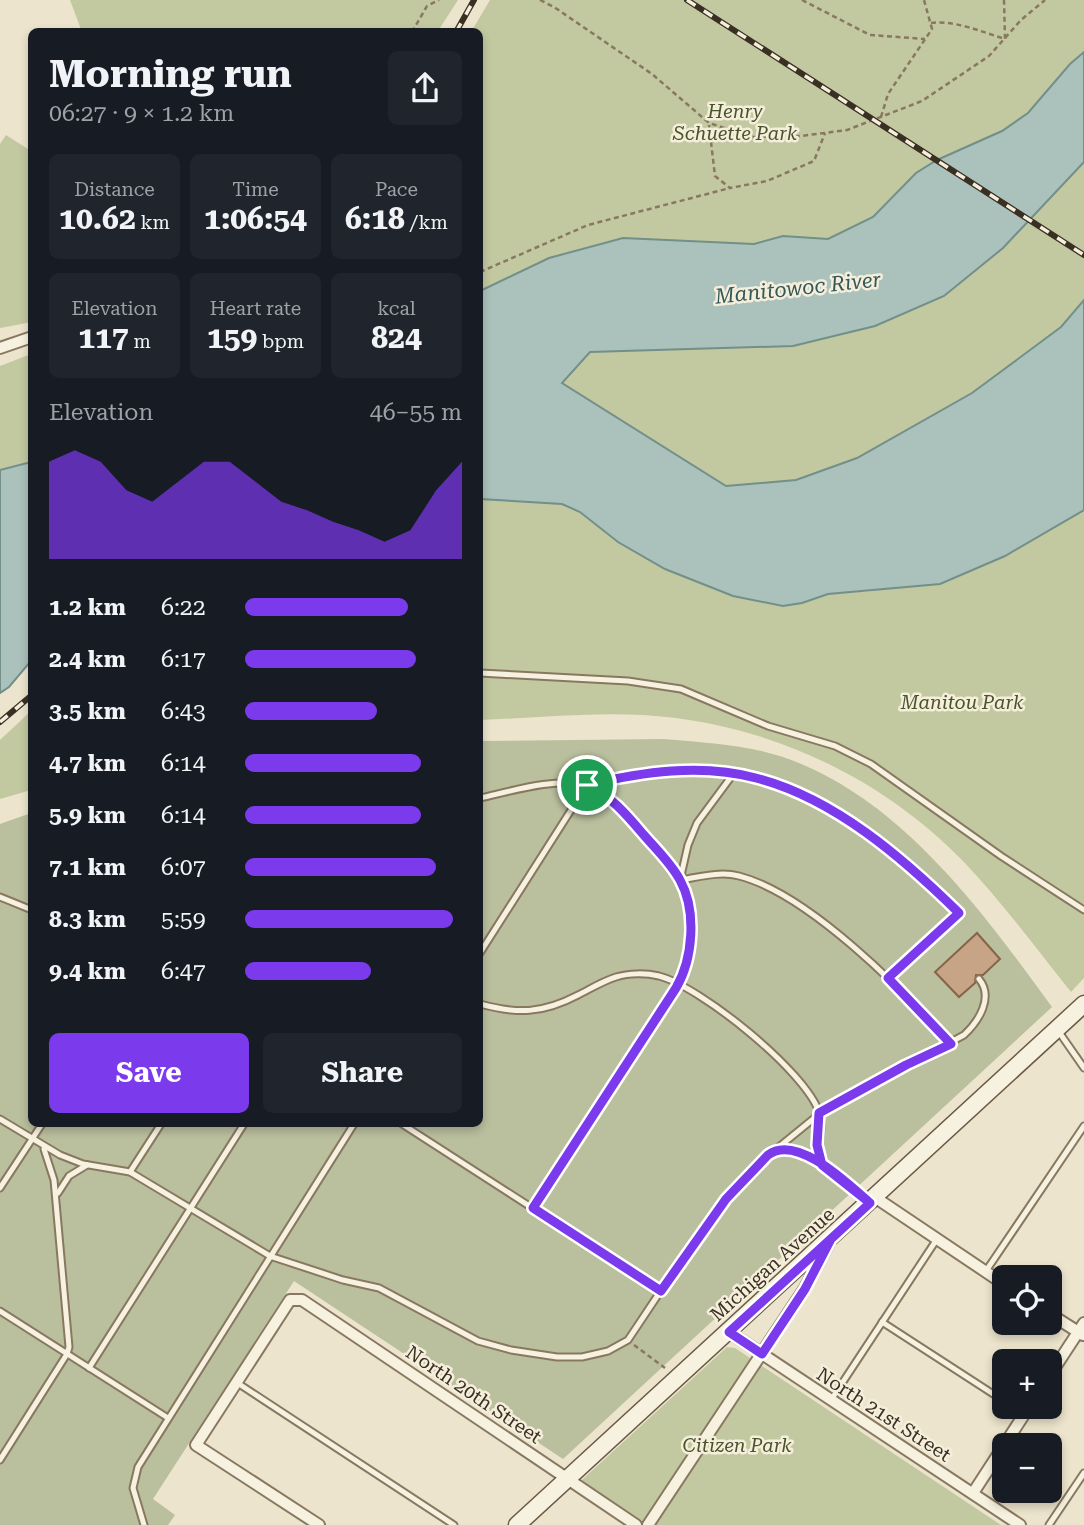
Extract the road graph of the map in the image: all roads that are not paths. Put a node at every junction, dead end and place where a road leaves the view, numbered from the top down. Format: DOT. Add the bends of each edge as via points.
graph roads {
  1 [pos="28,338"];
  2 [pos="0,348"];
  3 [pos="483,673"];
  4 [pos="734,773"];
  5 [pos="587,785"];
  6 [pos="483,797"];
  7 [pos="680,880"];
  8 [pos="0,897"];
  9 [pos="28,908"];
  10 [pos="1084,910"];
  11 [pos="483,948"];
  12 [pos="888,978"];
  13 [pos="979,979"];
  14 [pos="678,984"];
  15 [pos="483,1004"];
  16 [pos="1084,1004"];
  17 [pos="1057,1029"];
  18 [pos="951,1044"];
  19 [pos="1084,1068"];
  20 [pos="819,1113"];
  21 [pos="0,1119"];
  22 [pos="1084,1126"];
  23 [pos="40,1127"];
  24 [pos="159,1127"];
  25 [pos="242,1127"];
  26 [pos="352,1127"];
  27 [pos="407,1127"];
  28 [pos="31,1140"];
  29 [pos="42,1147"];
  30 [pos="775,1150"];
  31 [pos="87,1165"];
  32 [pos="822,1165"];
  33 [pos="130,1172"];
  34 [pos="0,1188"];
  35 [pos="56,1199"];
  36 [pos="873,1201"];
  37 [pos="191,1208"];
  38 [pos="533,1208"];
  39 [pos="831,1239"];
  40 [pos="937,1239"];
  41 [pos="270,1256"];
  42 [pos="986,1271"];
  43 [pos="992,1275"];
  44 [pos="661,1291"];
  45 [pos="0,1311"];
  46 [pos="1062,1320"];
  47 [pos="882,1322"];
  48 [pos="1082,1331"];
  49 [pos="729,1332"];
  50 [pos="67,1354"];
  51 [pos="762,1354"];
  52 [pos="1062,1359"];
  53 [pos="89,1368"];
  54 [pos="236,1382"];
  55 [pos="992,1393"];
  56 [pos="831,1400"];
  57 [pos="168,1418"];
  58 [pos="1022,1419"];
  59 [pos="0,1446"];
  60 [pos="7,1450"];
  61 [pos="0,1460"];
  62 [pos="1084,1473"];
  63 [pos="568,1477"];
  64 [pos="973,1493"];
  65 [pos="144,1525"];
  66 [pos="319,1525"];
  67 [pos="454,1525"];
  68 [pos="517,1525"];
  69 [pos="636,1525"];
  70 [pos="648,1525"];
  71 [pos="1020,1525"];
  72 [pos="1049,1525"];
  1 -- 2 [label="street"];
  3 -- 10 [label="lane" via="628,681 681,689 768,726 835,746 871,764"];
  4 -- 5 [label="lane" via="666,771"];
  4 -- 7 [label="lane" via="697,823"];
  4 -- 12 [label="lane" via="777,784 827,807 911,869 959,913"];
  5 -- 6 [label="lane" via="561,782"];
  5 -- 7 [label="lane" via="614,801"];
  5 -- 11 [label="lane"];
  7 -- 12 [label="lane" via="724,874 753,881 822,923"];
  7 -- 14 [label="lane" via="690,938 687,967"];
  8 -- 9 [label="lane"];
  12 -- 18 [label="lane"];
  13 -- 18 [label="lane" via="985,990 983,1009 972,1027"];
  14 -- 15 [label="lane" via="631,974 531,1012"];
  14 -- 20 [label="lane" via="710,1003 779,1059 797,1076"];
  14 -- 38 [label="lane"];
  16 -- 17 [label="street, Michigan Avenue"];
  17 -- 19 [label="lane"];
  17 -- 36 [label="street, Michigan Avenue"];
  18 -- 20 [label="lane"];
  20 -- 30 [label="lane"];
  20 -- 32 [label="lane" via="817,1145"];
  21 -- 28 [label="lane"];
  22 -- 42 [label="lane"];
  23 -- 28 [label="lane"];
  24 -- 33 [label="lane"];
  25 -- 37 [label="lane"];
  26 -- 41 [label="lane"];
  27 -- 38 [label="lane"];
  28 -- 29 [label="lane"];
  28 -- 34 [label="lane"];
  29 -- 31 [label="lane"];
  29 -- 35 [label="lane" via="51,1166"];
  30 -- 32 [label="lane" via="800,1152"];
  30 -- 44 [label="lane" via="726,1199"];
  31 -- 33 [label="lane"];
  31 -- 35 [label="lane" via="62,1183"];
  32 -- 36 [label="lane"];
  33 -- 37 [label="lane"];
  35 -- 50 [label="lane"];
  36 -- 39 [label="street, Michigan Avenue"];
  36 -- 40 [label="street"];
  37 -- 41 [label="lane"];
  37 -- 53 [label="lane"];
  38 -- 44 [label="lane"];
  39 -- 49 [label="street, Michigan Avenue"];
  39 -- 51 [label="street"];
  40 -- 42 [label="street"];
  40 -- 47 [label="lane"];
  41 -- 44 [label="lane" via="379,1288 478,1341 557,1357 608,1351 628,1340"];
  41 -- 57 [label="lane"];
  42 -- 43 [label="street"];
  45 -- 50 [label="lane"];
  46 -- 48 [label="street"];
  47 -- 55 [label="lane"];
  47 -- 56 [label="lane"];
  48 -- 52 [label="street"];
  49 -- 51 [label="street, North 21st Street"];
  49 -- 63 [label="street, Michigan Avenue"];
  50 -- 53 [label="lane"];
  50 -- 60 [label="lane"];
  51 -- 56 [label="street, North 21st Street"];
  51 -- 70 [label="street"];
  53 -- 57 [label="lane"];
  54 -- 63 [label="street, North 20th Street" via="290,1300 302,1300"];
  54 -- 66 [label="street" via="196,1445"];
  54 -- 67 [label="lane"];
  56 -- 64 [label="street, North 21st Street"];
  57 -- 65 [label="lane" via="135,1477 135,1500"];
  58 -- 64 [label="street"];
  59 -- 60 [label="lane"];
  60 -- 61 [label="lane"];
  62 -- 72 [label="lane"];
  63 -- 68 [label="street, Michigan Avenue"];
  63 -- 69 [label="street, North 20th Street"];
  64 -- 71 [label="street, North 21st Street"];
}
